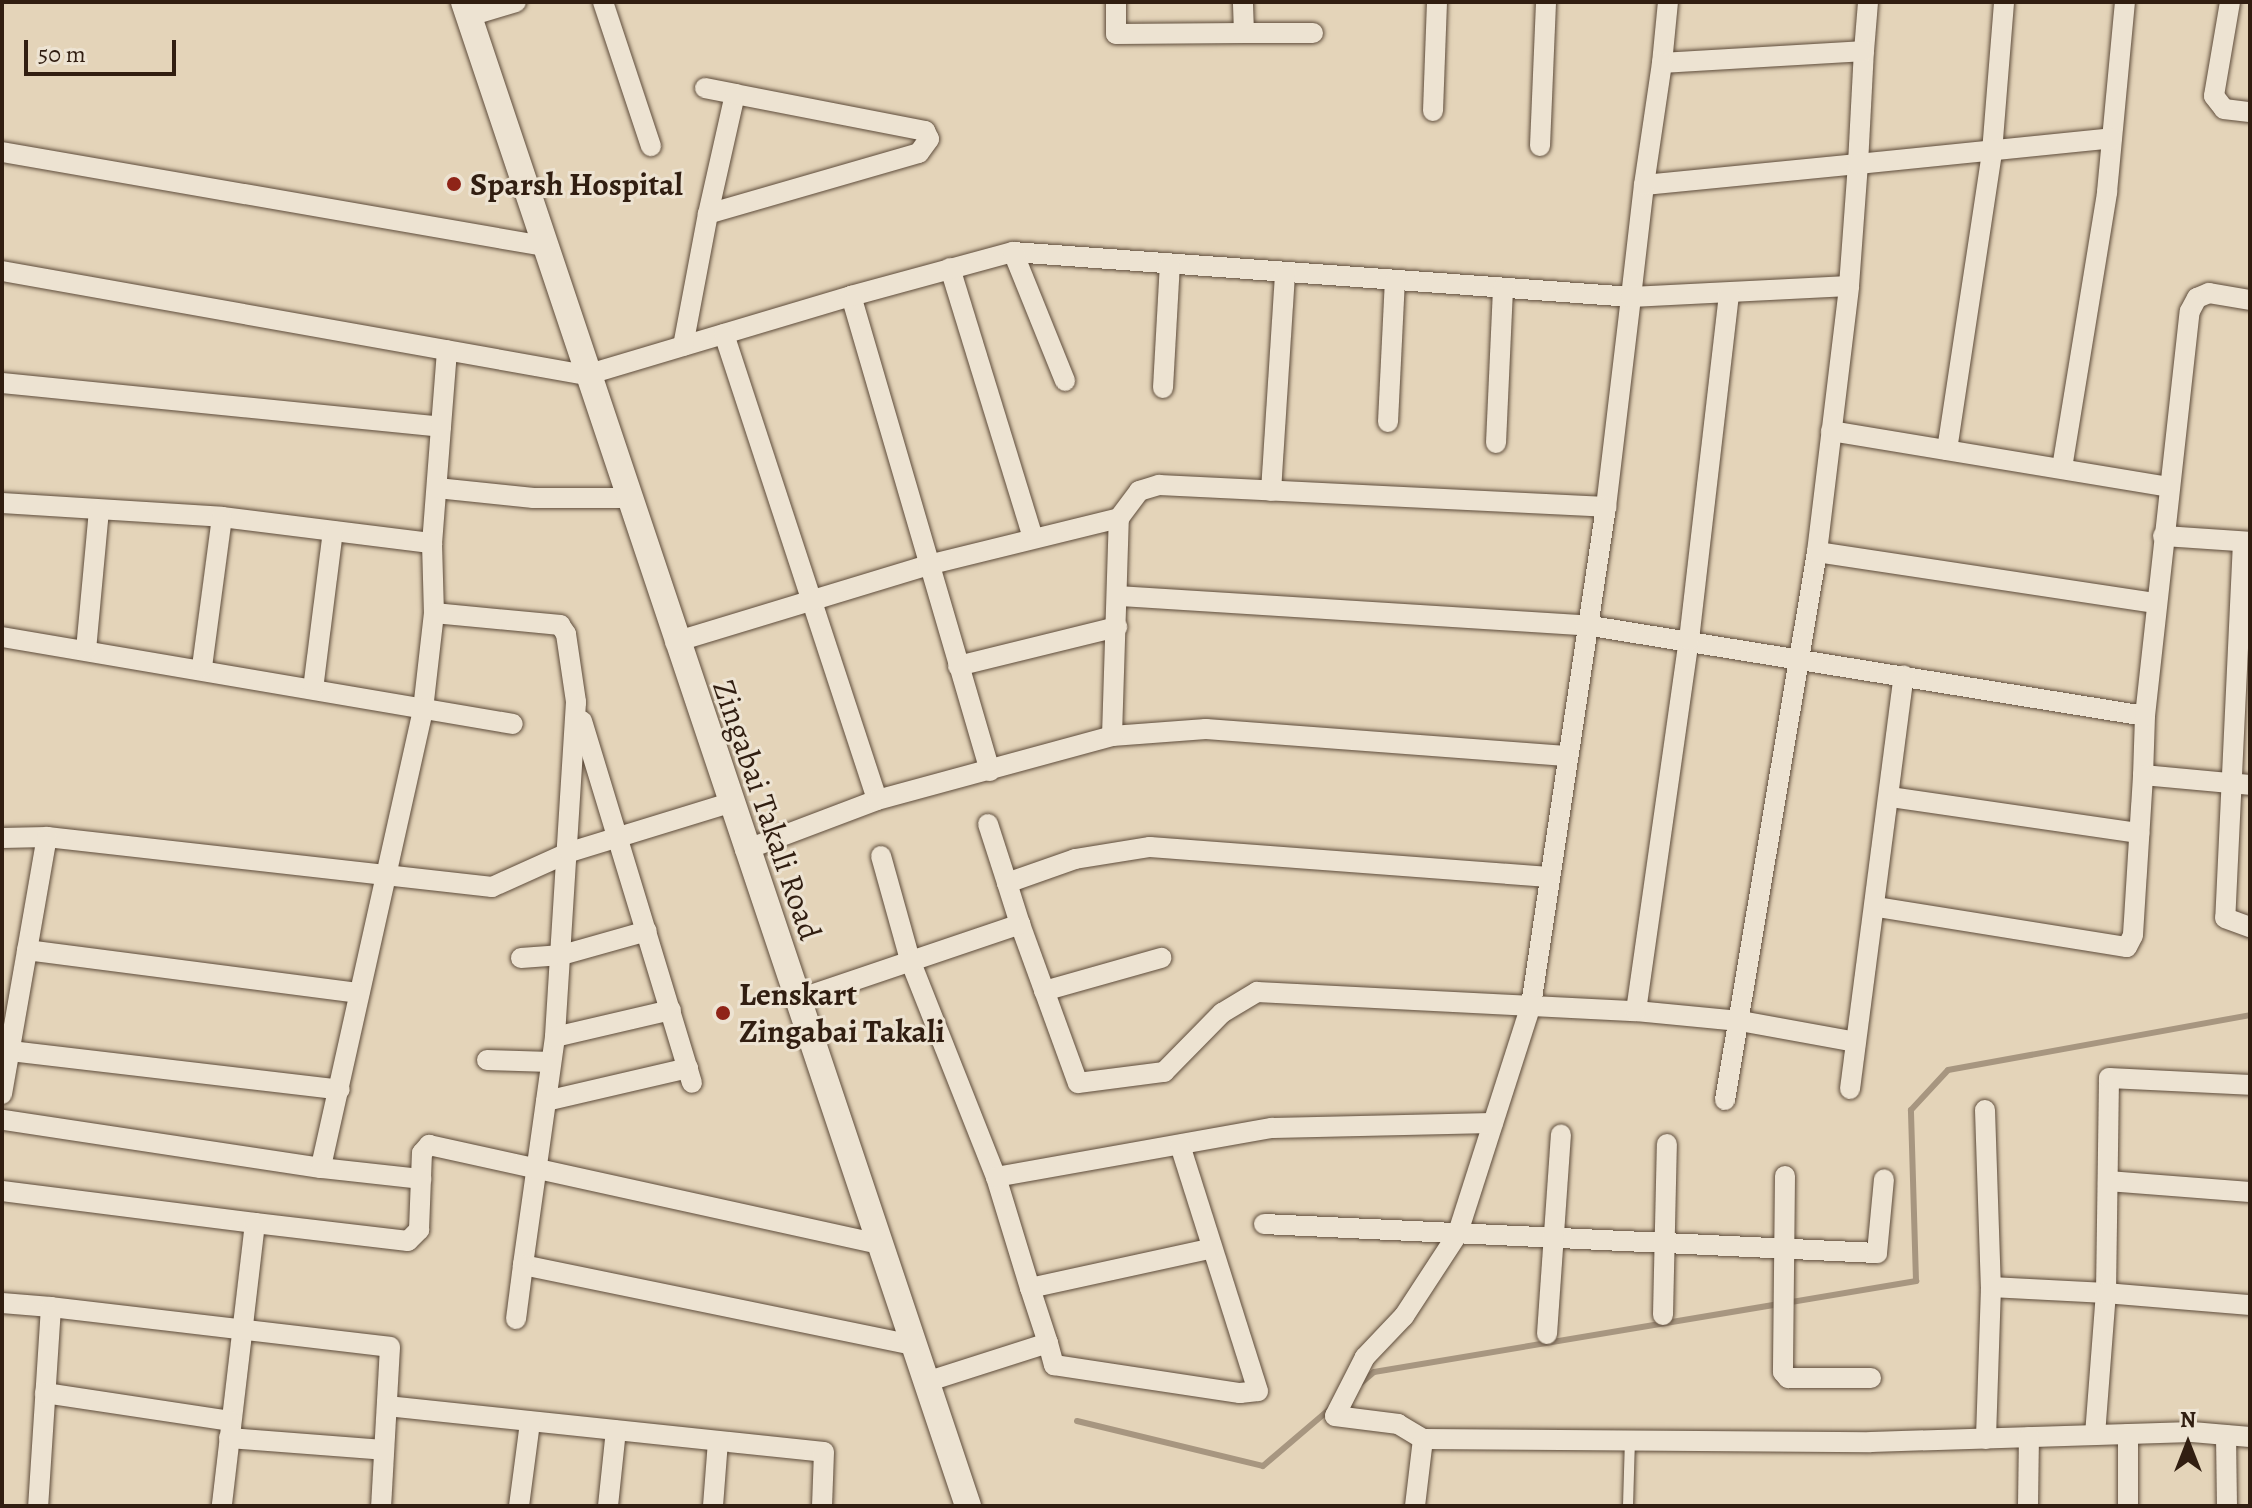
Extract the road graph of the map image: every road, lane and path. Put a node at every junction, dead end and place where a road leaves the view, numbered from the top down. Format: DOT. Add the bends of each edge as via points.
graph roads {
  1 [pos="516,2"];
  2 [pos="603,2"];
  3 [pos="1116,2"];
  4 [pos="1243,2"];
  5 [pos="1437,2"];
  6 [pos="1546,2"];
  7 [pos="1668,2"];
  8 [pos="1868,2"];
  9 [pos="2004,2"];
  10 [pos="2125,2"];
  11 [pos="2230,2"];
  12 [pos="466,9"];
  13 [pos="1244,33"];
  14 [pos="1313,33"];
  15 [pos="1864,51"];
  16 [pos="1662,63"];
  17 [pos="705,88"];
  18 [pos="735,94"];
  19 [pos="1433,111"];
  20 [pos="2250,112"];
  21 [pos="2112,138"];
  22 [pos="651,146"];
  23 [pos="1540,146"];
  24 [pos="2,152"];
  25 [pos="1992,152"];
  26 [pos="1858,164"];
  27 [pos="1644,185"];
  28 [pos="708,214"];
  29 [pos="544,246"];
  30 [pos="1013,252"];
  31 [pos="1170,264"];
  32 [pos="950,268"];
  33 [pos="2,271"];
  34 [pos="1285,272"];
  35 [pos="1395,280"];
  36 [pos="1849,286"];
  37 [pos="1503,288"];
  38 [pos="1729,293"];
  39 [pos="851,296"];
  40 [pos="1631,297"];
  41 [pos="2250,300"];
  42 [pos="724,334"];
  43 [pos="683,346"];
  44 [pos="447,350"];
  45 [pos="586,375"];
  46 [pos="1065,381"];
  47 [pos="2,383"];
  48 [pos="1163,388"];
  49 [pos="1388,422"];
  50 [pos="441,427"];
  51 [pos="1831,431"];
  52 [pos="1496,443"];
  53 [pos="1947,450"];
  54 [pos="2062,468"];
  55 [pos="2168,487"];
  56 [pos="437,488"];
  57 [pos="1271,491"];
  58 [pos="627,498"];
  59 [pos="2,503"];
  60 [pos="1606,507"];
  61 [pos="99,511"];
  62 [pos="222,517"];
  63 [pos="1119,518"];
  64 [pos="333,531"];
  65 [pos="2163,536"];
  66 [pos="1033,537"];
  67 [pos="2246,542"];
  68 [pos="432,543"];
  69 [pos="1817,552"];
  70 [pos="928,565"];
  71 [pos="1119,596"];
  72 [pos="809,599"];
  73 [pos="2154,603"];
  74 [pos="434,613"];
  75 [pos="1585,625"];
  76 [pos="1117,627"];
  77 [pos="2,637"];
  78 [pos="1689,640"];
  79 [pos="675,642"];
  80 [pos="86,650"];
  81 [pos="1795,658"];
  82 [pos="2242,662"];
  83 [pos="958,666"];
  84 [pos="202,667"];
  85 [pos="1904,676"];
  86 [pos="313,689"];
  87 [pos="576,702"];
  88 [pos="423,710"];
  89 [pos="2145,716"];
  90 [pos="513,724"];
  91 [pos="1112,736"];
  92 [pos="1566,756"];
  93 [pos="990,771"];
  94 [pos="2143,775"];
  95 [pos="2228,783"];
  96 [pos="2250,785"];
  97 [pos="1891,797"];
  98 [pos="877,800"];
  99 [pos="729,803"];
  100 [pos="988,824"];
  101 [pos="2139,833"];
  102 [pos="47,837"];
  103 [pos="619,837"];
  104 [pos="2,838"];
  105 [pos="745,850"];
  106 [pos="570,852"];
  107 [pos="881,856"];
  108 [pos="388,876"];
  109 [pos="1549,877"];
  110 [pos="1007,883"];
  111 [pos="1877,907"];
  112 [pos="1020,924"];
  113 [pos="2250,927"];
  114 [pos="647,931"];
  115 [pos="27,950"];
  116 [pos="562,955"];
  117 [pos="521,958"];
  118 [pos="1161,958"];
  119 [pos="910,960"];
  120 [pos="1044,991"];
  121 [pos="359,993"];
  122 [pos="796,1000"];
  123 [pos="1531,1005"];
  124 [pos="671,1010"];
  125 [pos="1636,1011"];
  126 [pos="1740,1021"];
  127 [pos="555,1037"];
  128 [pos="1855,1042"];
  129 [pos="6,1051"];
  130 [pos="487,1060"];
  131 [pos="551,1062"];
  132 [pos="2250,1085"];
  133 [pos="1850,1089"];
  134 [pos="340,1090"];
  135 [pos="2,1094"];
  136 [pos="1725,1100"];
  137 [pos="546,1101"];
  138 [pos="1985,1110"];
  139 [pos="2,1120"];
  140 [pos="1493,1123"];
  141 [pos="1561,1134"];
  142 [pos="1667,1144"];
  143 [pos="1180,1145"];
  144 [pos="535,1165"];
  145 [pos="321,1168"];
  146 [pos="1785,1176"];
  147 [pos="996,1177"];
  148 [pos="421,1179"];
  149 [pos="1884,1179"];
  150 [pos="2108,1181"];
  151 [pos="2,1191"];
  152 [pos="2250,1192"];
  153 [pos="255,1223"];
  154 [pos="1264,1224"];
  155 [pos="1457,1235"];
  156 [pos="1553,1240"];
  157 [pos="879,1244"];
  158 [pos="1665,1245"];
  159 [pos="1209,1249"];
  160 [pos="1782,1249"];
  161 [pos="523,1265"];
  162 [pos="1991,1287"];
  163 [pos="1030,1288"];
  164 [pos="2106,1293"];
  165 [pos="2,1303"];
  166 [pos="2250,1305"];
  167 [pos="51,1307"];
  168 [pos="1663,1315"];
  169 [pos="516,1319"];
  170 [pos="239,1330"];
  171 [pos="1547,1334"];
  172 [pos="1048,1343"];
  173 [pos="913,1345"];
  174 [pos="1871,1378"];
  175 [pos="926,1382"];
  176 [pos="45,1393"];
  177 [pos="387,1406"];
  178 [pos="530,1422"];
  179 [pos="229,1430"];
  180 [pos="616,1430"];
  181 [pos="2128,1434"];
  182 [pos="2095,1435"];
  183 [pos="2226,1435"];
  184 [pos="2029,1437"];
  185 [pos="2250,1437"];
  186 [pos="1423,1439"];
  187 [pos="1630,1439"];
  188 [pos="1986,1439"];
  189 [pos="718,1441"];
  190 [pos="384,1450"];
  191 [pos="38,1506"];
  192 [pos="222,1506"];
  193 [pos="381,1506"];
  194 [pos="519,1506"];
  195 [pos="608,1506"];
  196 [pos="713,1506"];
  197 [pos="822,1506"];
  198 [pos="968,1506"];
  199 [pos="1415,1506"];
  200 [pos="1628,1506"];
  201 [pos="2028,1506"];
  202 [pos="2128,1506"];
  203 [pos="2227,1506"];
  1 -- 12 [label="street"];
  2 -- 22 [label="street"];
  3 -- 13 [label="street" via="1116,34"];
  4 -- 13 [label="street"];
  5 -- 19 [label="street"];
  6 -- 23 [label="street"];
  7 -- 16 [label="street"];
  8 -- 15 [label="street"];
  9 -- 25 [label="street"];
  10 -- 21 [label="street"];
  11 -- 20 [label="street" via="2214,96 2224,109"];
  12 -- 29 [label="street, Zingabai Takali Road"];
  13 -- 14 [label="street"];
  15 -- 16 [label="street"];
  15 -- 26 [label="street"];
  16 -- 27 [label="street"];
  17 -- 18 [label="street"];
  18 -- 28 [label="street"];
  18 -- 28 [label="street" via="925,131 928,147"];
  21 -- 25 [label="street"];
  21 -- 54 [label="street"];
  24 -- 29 [label="street"];
  25 -- 26 [label="street"];
  25 -- 53 [label="street"];
  26 -- 27 [label="street"];
  26 -- 36 [label="street"];
  27 -- 40 [label="street"];
  28 -- 43 [label="street"];
  29 -- 45 [label="street, Zingabai Takali Road"];
  30 -- 31 [label="street"];
  30 -- 32 [label="street"];
  30 -- 46 [label="street"];
  31 -- 34 [label="street"];
  31 -- 48 [label="street"];
  32 -- 39 [label="street"];
  32 -- 66 [label="street"];
  33 -- 44 [label="street"];
  34 -- 35 [label="street"];
  34 -- 57 [label="street"];
  35 -- 37 [label="street"];
  35 -- 49 [label="street"];
  36 -- 38 [label="street"];
  36 -- 51 [label="street"];
  37 -- 40 [label="street"];
  37 -- 52 [label="street"];
  38 -- 40 [label="street"];
  38 -- 78 [label="street"];
  39 -- 42 [label="street"];
  39 -- 70 [label="street"];
  40 -- 60 [label="street"];
  41 -- 55 [label="street" via="2209,293 2197,298 2190,311"];
  42 -- 43 [label="street"];
  42 -- 72 [label="street"];
  43 -- 45 [label="street"];
  44 -- 45 [label="street"];
  44 -- 50 [label="street"];
  45 -- 58 [label="street, Zingabai Takali Road"];
  47 -- 50 [label="street"];
  50 -- 56 [label="street"];
  51 -- 53 [label="street"];
  51 -- 69 [label="street"];
  53 -- 54 [label="street"];
  54 -- 55 [label="street"];
  55 -- 65 [label="street"];
  56 -- 58 [label="street" via="533,498"];
  56 -- 68 [label="street"];
  57 -- 60 [label="street"];
  57 -- 63 [label="street" via="1159,485 1139,491"];
  58 -- 79 [label="street, Zingabai Takali Road"];
  59 -- 61 [label="street"];
  60 -- 75 [label="street"];
  61 -- 62 [label="street"];
  61 -- 80 [label="street"];
  62 -- 64 [label="street"];
  62 -- 84 [label="street"];
  63 -- 66 [label="street"];
  63 -- 71 [label="street"];
  64 -- 68 [label="street"];
  64 -- 86 [label="street"];
  65 -- 67 [label="street"];
  65 -- 73 [label="street"];
  66 -- 70 [label="street"];
  67 -- 82 [label="street"];
  68 -- 74 [label="street"];
  69 -- 73 [label="street"];
  69 -- 81 [label="street"];
  70 -- 72 [label="street"];
  70 -- 83 [label="street"];
  71 -- 75 [label="street"];
  71 -- 76 [label="street"];
  72 -- 79 [label="street"];
  72 -- 98 [label="street"];
  73 -- 89 [label="street"];
  74 -- 87 [label="street" via="560,625 566,634"];
  74 -- 88 [label="street"];
  75 -- 78 [label="street"];
  75 -- 92 [label="street"];
  76 -- 83 [label="street"];
  76 -- 91 [label="street"];
  77 -- 80 [label="street"];
  78 -- 81 [label="street"];
  78 -- 125 [label="street"];
  79 -- 99 [label="street, Zingabai Takali Road"];
  80 -- 84 [label="street"];
  81 -- 85 [label="street"];
  81 -- 126 [label="street"];
  82 -- 95 [label="street"];
  83 -- 93 [label="street"];
  84 -- 86 [label="street"];
  85 -- 89 [label="street"];
  85 -- 97 [label="street"];
  86 -- 88 [label="street"];
  87 -- 103 [label="street"];
  87 -- 106 [label="street"];
  88 -- 90 [label="street"];
  88 -- 108 [label="street"];
  89 -- 94 [label="street"];
  91 -- 92 [label="street" via="1206,729"];
  91 -- 93 [label="street"];
  92 -- 109 [label="street"];
  93 -- 98 [label="street"];
  94 -- 95 [label="street"];
  94 -- 101 [label="street"];
  95 -- 96 [label="street"];
  95 -- 113 [label="street" via="2225,918"];
  97 -- 101 [label="street"];
  97 -- 111 [label="street"];
  98 -- 105 [label="street"];
  99 -- 103 [label="street"];
  99 -- 105 [label="street, Zingabai Takali Road"];
  100 -- 110 [label="street"];
  101 -- 111 [label="street" via="2133,935 2127,947"];
  102 -- 104 [label="street"];
  102 -- 108 [label="street"];
  102 -- 115 [label="street"];
  103 -- 106 [label="street"];
  103 -- 114 [label="street"];
  105 -- 122 [label="street, Zingabai Takali Road"];
  106 -- 108 [label="street" via="492,887"];
  106 -- 116 [label="street"];
  107 -- 119 [label="street"];
  108 -- 121 [label="street"];
  109 -- 110 [label="street" via="1150,847 1075,859"];
  109 -- 123 [label="street"];
  110 -- 112 [label="street"];
  111 -- 128 [label="street"];
  112 -- 119 [label="street"];
  112 -- 120 [label="street"];
  114 -- 116 [label="street"];
  114 -- 124 [label="street"];
  115 -- 121 [label="street"];
  115 -- 129 [label="street"];
  116 -- 117 [label="street"];
  116 -- 127 [label="street"];
  118 -- 120 [label="street"];
  119 -- 122 [label="street"];
  119 -- 147 [label="street"];
  120 -- 123 [label="street" via="1078,1083 1164,1072 1222,1013 1257,992"];
  121 -- 134 [label="street"];
  122 -- 157 [label="street, Zingabai Takali Road"];
  123 -- 125 [label="street"];
  123 -- 140 [label="street"];
  124 -- 127 [label="street"];
  124 -- 137 [label="street" via="690,1075"];
  125 -- 126 [label="street"];
  126 -- 128 [label="street"];
  126 -- 136 [label="street"];
  127 -- 131 [label="street"];
  128 -- 133 [label="street"];
  129 -- 134 [label="street"];
  129 -- 135 [label="street"];
  130 -- 131 [label="street"];
  131 -- 137 [label="street"];
  132 -- 150 [label="street" via="2109,1078"];
  134 -- 145 [label="street"];
  137 -- 144 [label="street"];
  138 -- 162 [label="street"];
  139 -- 145 [label="street"];
  140 -- 143 [label="street" via="1272,1128"];
  140 -- 155 [label="street"];
  141 -- 156 [label="street"];
  142 -- 158 [label="street"];
  143 -- 147 [label="street"];
  143 -- 159 [label="street"];
  144 -- 148 [label="street" via="429,1145 422,1153"];
  144 -- 157 [label="street"];
  144 -- 161 [label="street"];
  145 -- 148 [label="street"];
  146 -- 160 [label="street"];
  147 -- 163 [label="street"];
  148 -- 153 [label="street" via="419,1230 408,1241"];
  149 -- 160 [label="street" via="1881,1250"];
  150 -- 152 [label="street"];
  150 -- 164 [label="street"];
  151 -- 153 [label="street"];
  153 -- 170 [label="street"];
  154 -- 155 [label="street"];
  155 -- 156 [label="street"];
  155 -- 186 [label="street" via="1404,1316 1365,1357 1335,1416 1398,1424"];
  156 -- 158 [label="street"];
  156 -- 171 [label="street"];
  157 -- 173 [label="street, Zingabai Takali Road"];
  158 -- 160 [label="street"];
  158 -- 168 [label="street"];
  159 -- 163 [label="street"];
  159 -- 172 [label="street" via="1258,1391 1240,1393 1054,1365"];
  160 -- 174 [label="street" via="1781,1365 1788,1378"];
  161 -- 169 [label="street"];
  161 -- 173 [label="street"];
  162 -- 164 [label="street"];
  162 -- 188 [label="street"];
  163 -- 172 [label="street"];
  164 -- 166 [label="street"];
  164 -- 182 [label="street"];
  165 -- 167 [label="street"];
  167 -- 170 [label="street"];
  167 -- 176 [label="street"];
  170 -- 177 [label="street" via="390,1347"];
  170 -- 179 [label="street"];
  172 -- 175 [label="street"];
  173 -- 175 [label="street, Zingabai Takali Road"];
  175 -- 198 [label="street, Zingabai Takali Road"];
  176 -- 179 [label="street"];
  176 -- 191 [label="street"];
  177 -- 178 [label="street"];
  177 -- 190 [label="street"];
  178 -- 180 [label="street"];
  178 -- 194 [label="street"];
  179 -- 190 [label="street"];
  179 -- 192 [label="street"];
  180 -- 189 [label="street"];
  180 -- 195 [label="street"];
  181 -- 182 [label="street"];
  181 -- 183 [label="street"];
  181 -- 202 [label="street"];
  182 -- 184 [label="street"];
  183 -- 185 [label="street"];
  183 -- 203 [label="street"];
  184 -- 188 [label="street"];
  184 -- 201 [label="street"];
  186 -- 187 [label="street"];
  186 -- 199 [label="street"];
  187 -- 188 [label="street"];
  187 -- 200 [label="lane"];
  189 -- 196 [label="street"];
  189 -- 197 [label="street" via="824,1452"];
  190 -- 193 [label="street"];
}
